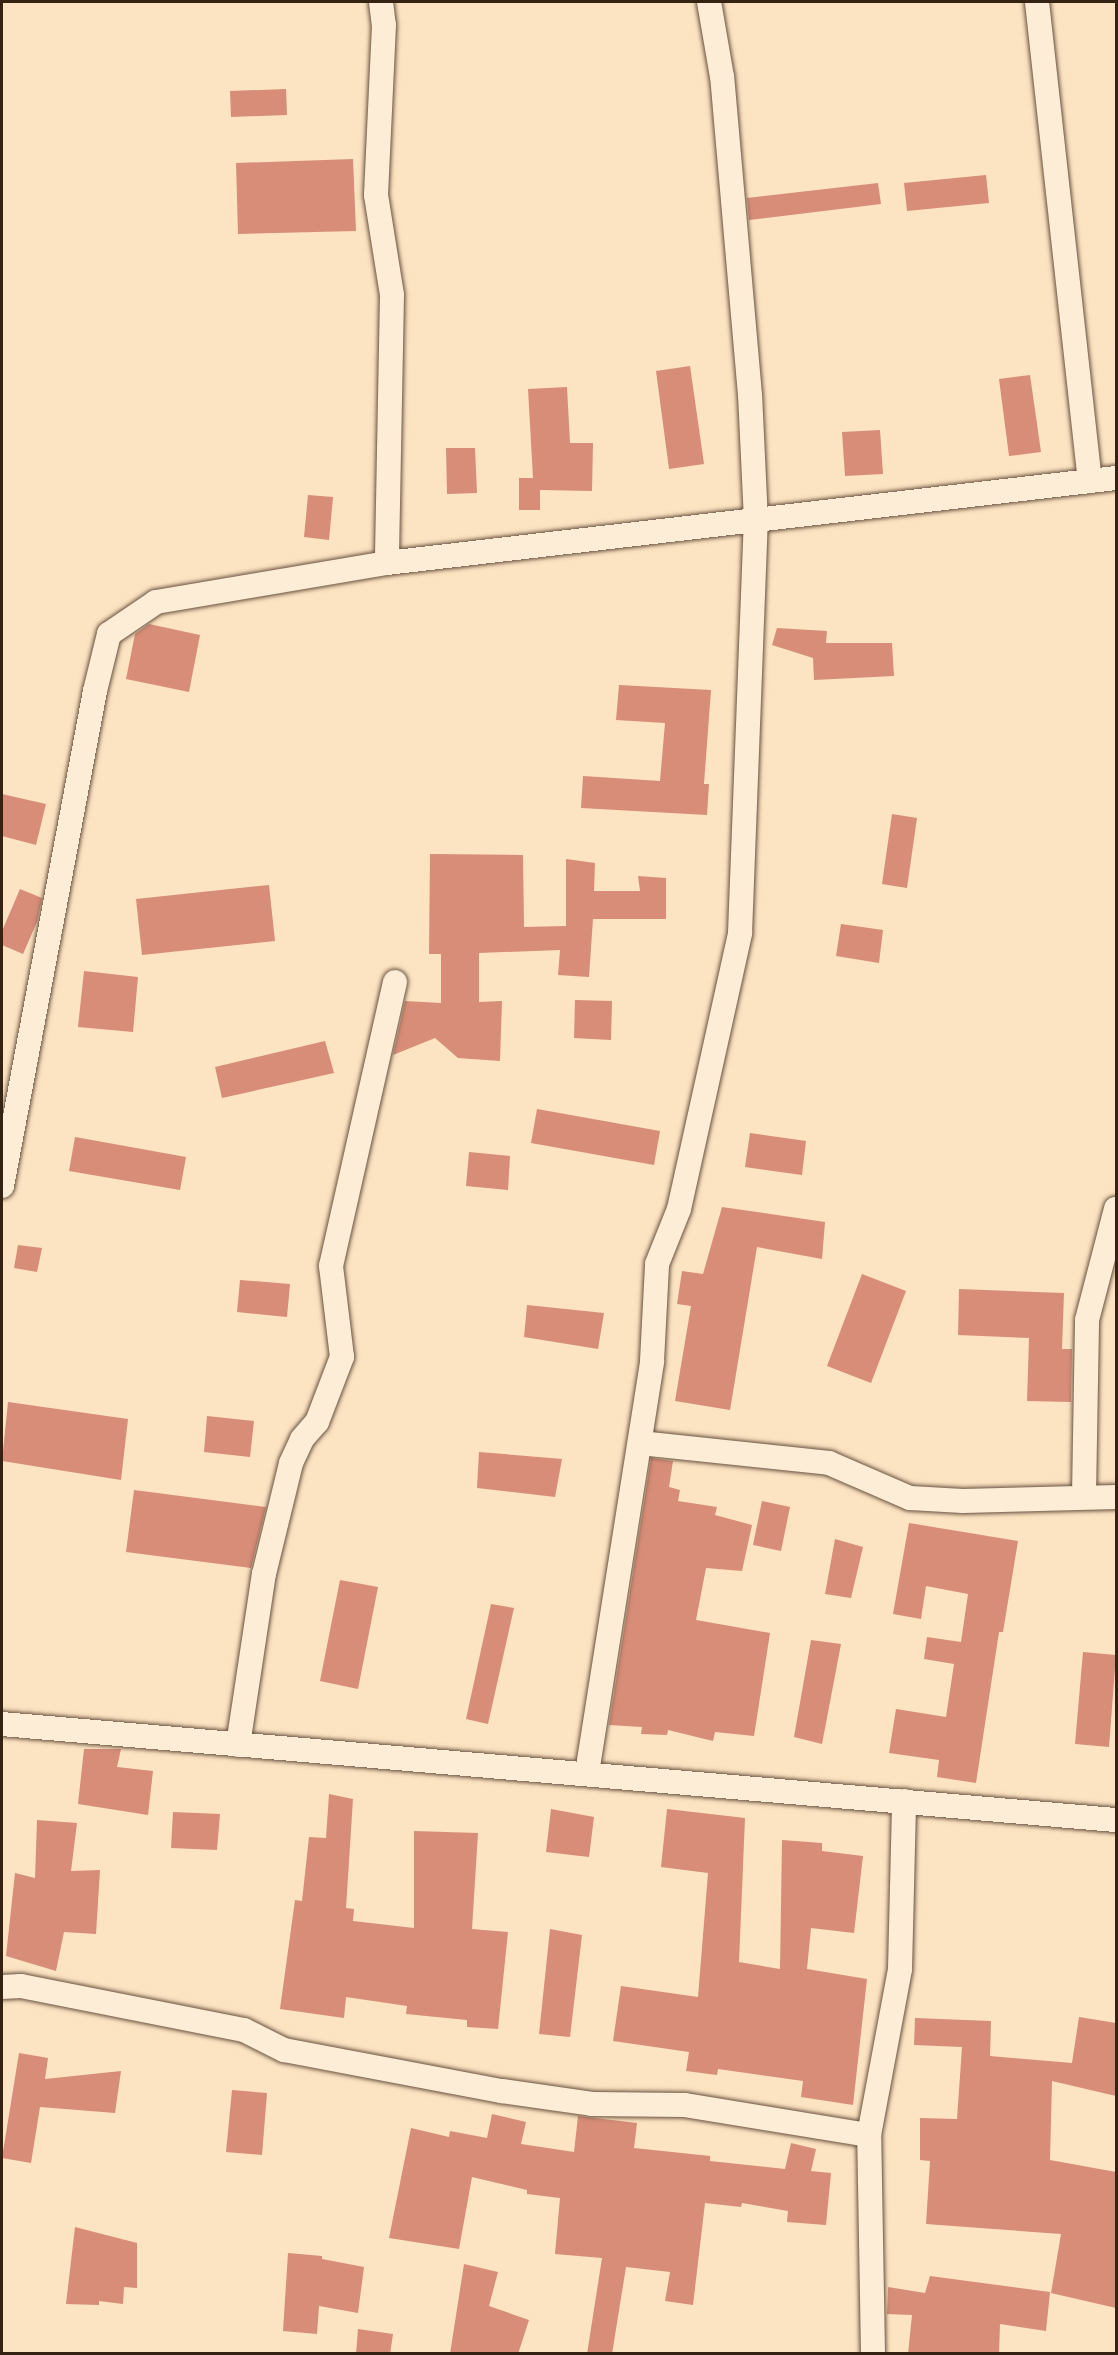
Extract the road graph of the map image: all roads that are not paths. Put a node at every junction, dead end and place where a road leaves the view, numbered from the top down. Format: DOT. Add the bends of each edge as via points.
graph roads {
  1 [pos="381,2"];
  2 [pos="709,2"];
  3 [pos="1037,2"];
  4 [pos="1116,478"];
  5 [pos="1090,481"];
  6 [pos="756,521"];
  7 [pos="387,563"];
  8 [pos="395,982"];
  9 [pos="2,1186"];
  10 [pos="1116,1209"];
  11 [pos="640,1443"];
  12 [pos="1084,1495"];
  13 [pos="1116,1497"];
  14 [pos="2,1724"];
  15 [pos="238,1745"];
  16 [pos="587,1773"];
  17 [pos="904,1801"];
  18 [pos="1116,1820"];
  19 [pos="2,1987"];
  20 [pos="869,2135"];
  21 [pos="873,2354"];
  1 -- 7 [label="street" via="384,25 376,195 392,295"];
  2 -- 6 [label="street" via="722,78 750,395"];
  3 -- 5 [label="street"];
  4 -- 5 [label="street"];
  5 -- 6 [label="street"];
  6 -- 7 [label="street"];
  6 -- 11 [label="street" via="740,933 679,1209 657,1264 652,1361"];
  7 -- 9 [label="street" via="156,602 109,634"];
  8 -- 15 [label="street" via="332,1266 342,1357 317,1422 302,1439 291,1463 264,1574"];
  10 -- 12 [label="street" via="1087,1320"];
  11 -- 12 [label="street" via="829,1463 910,1498 963,1501"];
  11 -- 16 [label="street"];
  12 -- 13 [label="street"];
  14 -- 15 [label="street"];
  15 -- 16 [label="street"];
  16 -- 17 [label="street"];
  17 -- 18 [label="street"];
  17 -- 20 [label="street" via="900,1969"];
  19 -- 20 [label="street" via="21,1986 222,2025 244,2030 284,2050 502,2091 592,2104 685,2104"];
  20 -- 21 [label="street"];
}
